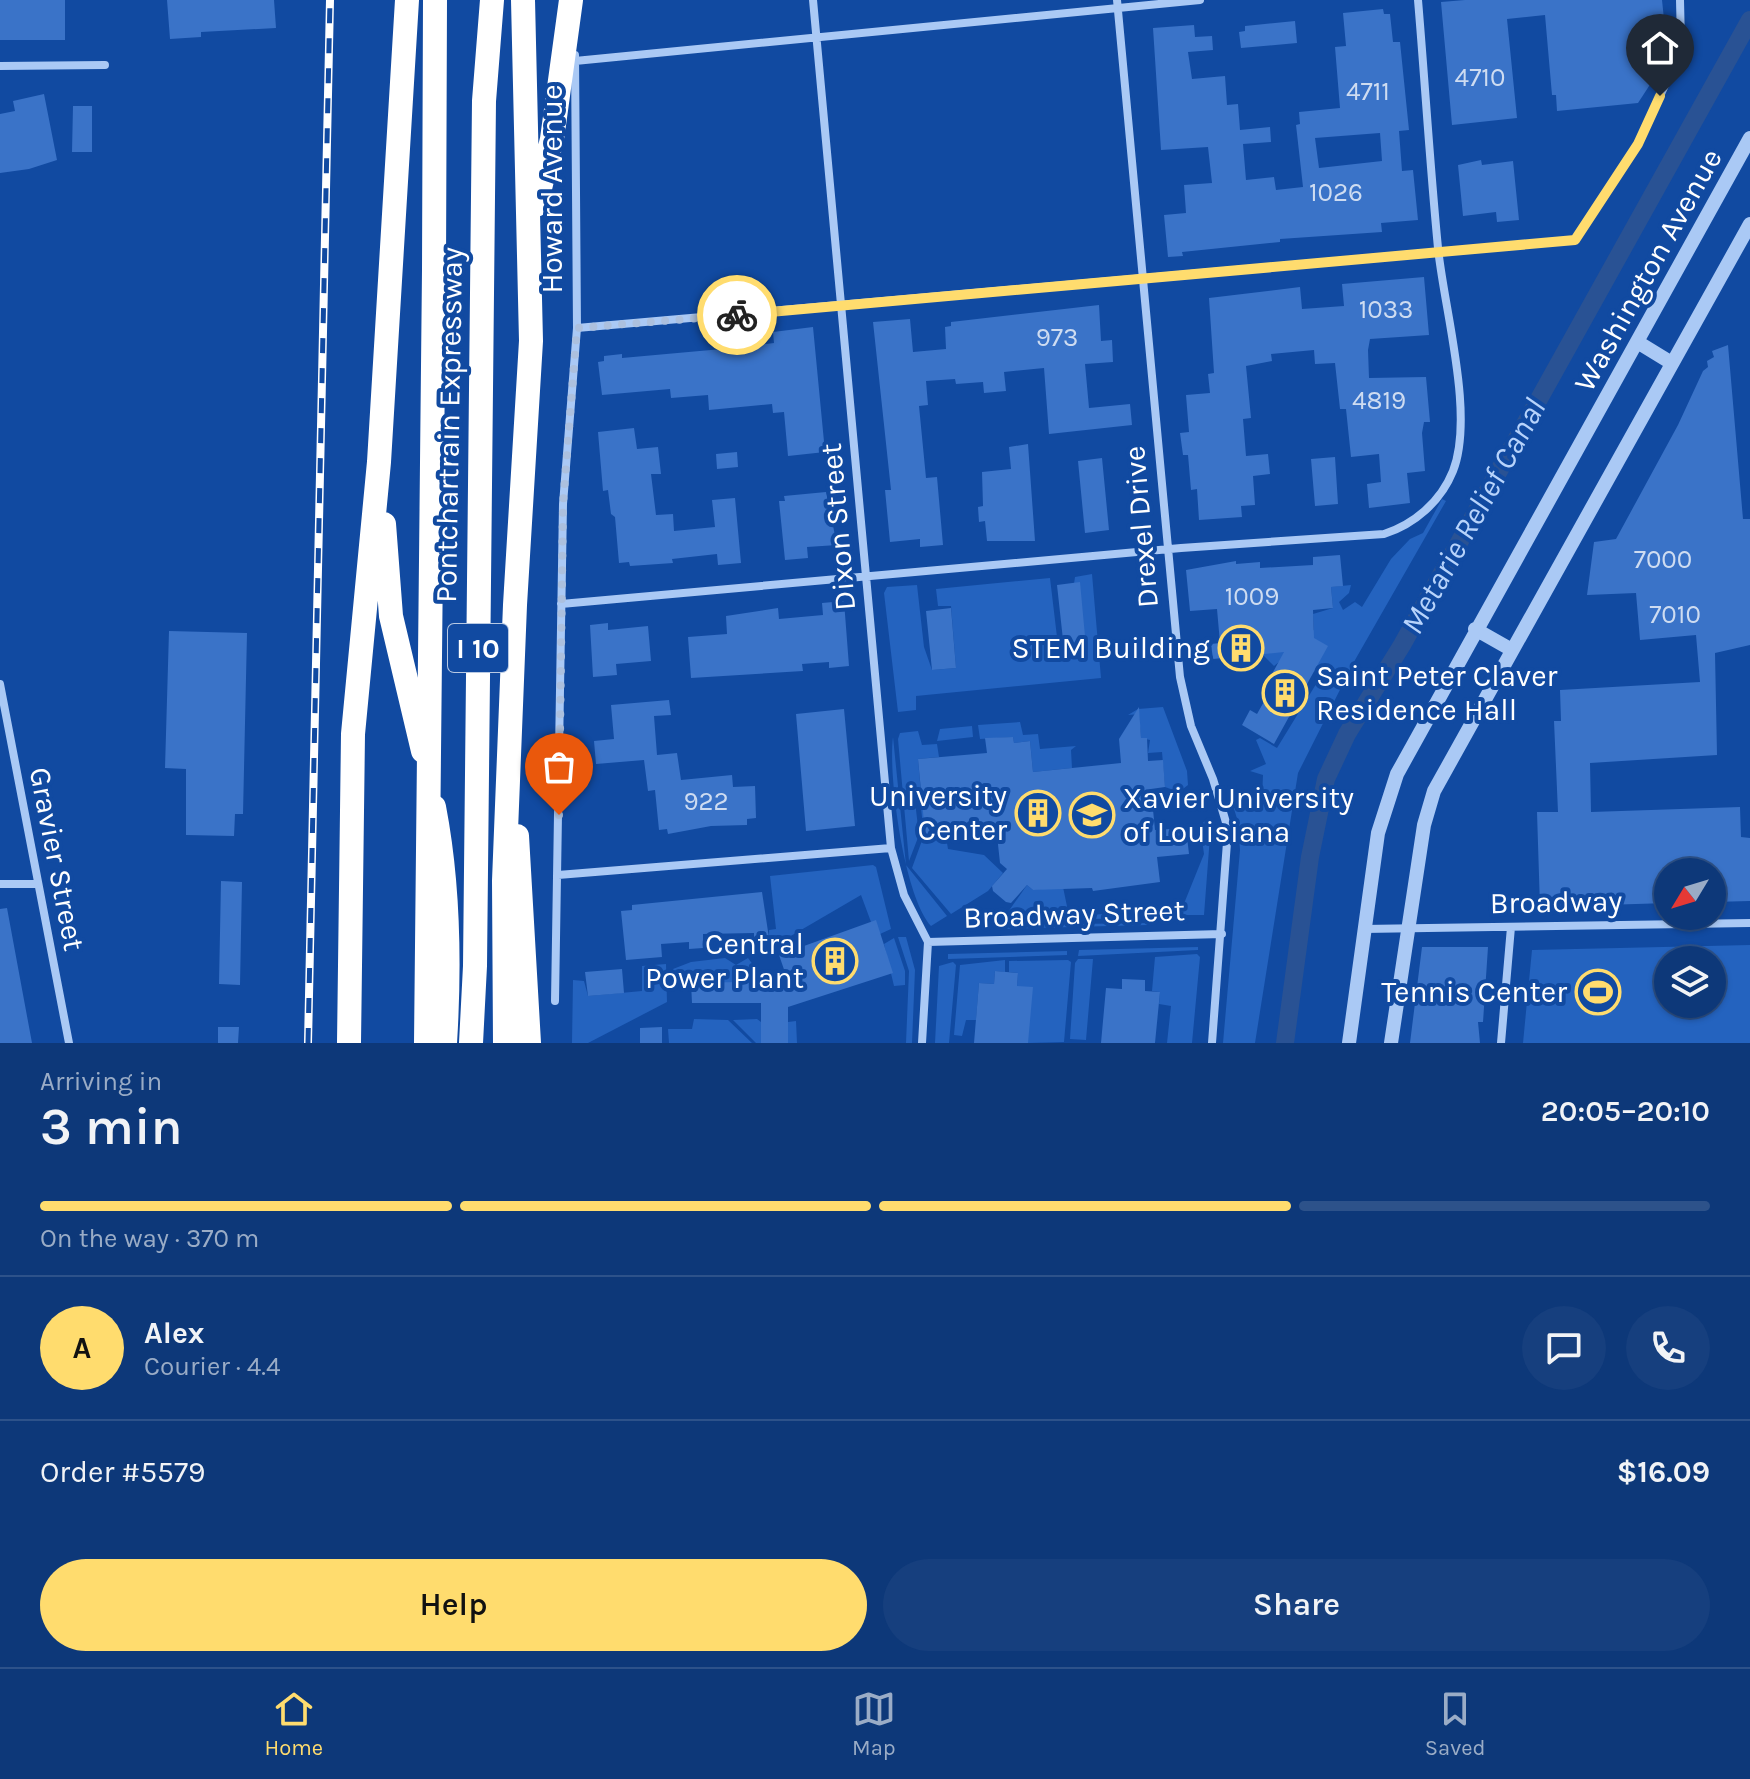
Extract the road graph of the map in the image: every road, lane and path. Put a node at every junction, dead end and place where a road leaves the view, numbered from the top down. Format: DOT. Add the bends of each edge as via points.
graph roads {
  1 [pos="407,0"];
  2 [pos="435,0"];
  3 [pos="492,0"];
  4 [pos="523,0"];
  5 [pos="572,0"];
  6 [pos="813,0"];
  7 [pos="1200,0"];
  8 [pos="1418,0"];
  9 [pos="1680,0"];
  10 [pos="1117,4"];
  11 [pos="817,38"];
  12 [pos="575,61"];
  13 [pos="105,65"];
  14 [pos="0,66"];
  15 [pos="1750,138"];
  16 [pos="1750,224"];
  17 [pos="529,239"];
  18 [pos="1438,250"];
  19 [pos="1143,279"];
  20 [pos="842,306"];
  21 [pos="577,328"];
  22 [pos="1639,343"];
  23 [pos="1670,362"];
  24 [pos="379,462"];
  25 [pos="1166,549"];
  26 [pos="866,577"];
  27 [pos="561,604"];
  28 [pos="1475,629"];
  29 [pos="1512,650"];
  30 [pos="0,684"];
  31 [pos="509,778"];
  32 [pos="891,848"];
  33 [pos="558,875"];
  34 [pos="0,884"];
  35 [pos="37,884"];
  36 [pos="1750,923"];
  37 [pos="1511,927"];
  38 [pos="1408,928"];
  39 [pos="1362,929"];
  40 [pos="1222,934"];
  41 [pos="928,942"];
  42 [pos="555,1001"];
  43 [pos="69,1043"];
  44 [pos="349,1043"];
  45 [pos="426,1043"];
  46 [pos="445,1043"];
  47 [pos="471,1043"];
  48 [pos="505,1043"];
  49 [pos="529,1043"];
  50 [pos="922,1043"];
  51 [pos="1212,1043"];
  52 [pos="1349,1043"];
  53 [pos="1391,1043"];
  54 [pos="1501,1043"];
  1 -- 24 [label="highway"];
  2 -- 45 [label="highway, Pontchartrain Expressway / I 10, bridge"];
  3 -- 47 [label="highway, Pontchartrain Expressway / I 10" via="484,101"];
  4 -- 17 [label="highway"];
  5 -- 12 [label="street, Howard Avenue"];
  5 -- 17 [label="highway" via="552,139"];
  6 -- 11 [label="street, Dixon Street"];
  7 -- 10 [label="street"];
  8 -- 18 [label="street"];
  9 -- 18 [label="street" via="1681,43 1638,144 1575,240"];
  10 -- 11 [label="street"];
  10 -- 19 [label="street, Drexel Drive"];
  11 -- 12 [label="street"];
  11 -- 20 [label="street, Dixon Street"];
  12 -- 21 [label="street, Howard Avenue"];
  13 -- 14 [label="street"];
  15 -- 22 [label="street, Washington Avenue"];
  16 -- 23 [label="street"];
  17 -- 31 [label="highway" via="531,341"];
  18 -- 19 [label="street"];
  18 -- 25 [label="street" via="1461,411 1453,471 1430,507 1401,529 1384,534"];
  19 -- 20 [label="street"];
  19 -- 25 [label="street, Drexel Drive"];
  20 -- 21 [label="street"];
  20 -- 26 [label="street, Dixon Street"];
  21 -- 27 [label="street, Howard Avenue"];
  22 -- 23 [label="street"];
  22 -- 28 [label="street, Washington Avenue"];
  23 -- 29 [label="street"];
  24 -- 44 [label="highway" via="353,734"];
  24 -- 46 [label="highway" via="391,616 446,866"];
  25 -- 26 [label="street"];
  25 -- 40 [label="street, Drexel Drive" via="1185,705 1228,829"];
  26 -- 27 [label="street"];
  26 -- 32 [label="street, Dixon Street"];
  27 -- 33 [label="street, Howard Avenue"];
  28 -- 29 [label="street"];
  28 -- 39 [label="street, Washington Avenue" via="1385,803"];
  29 -- 38 [label="street" via="1434,791"];
  30 -- 35 [label="street, Gravier Street"];
  31 -- 48 [label="highway"];
  31 -- 49 [label="highway" via="522,867"];
  32 -- 33 [label="street"];
  32 -- 41 [label="street, Dixon Street" via="914,919"];
  33 -- 42 [label="street, Howard Avenue"];
  34 -- 35 [label="street"];
  35 -- 43 [label="street, Gravier Street"];
  36 -- 37 [label="street, Broadway"];
  37 -- 38 [label="street, Broadway"];
  37 -- 54 [label="street"];
  38 -- 39 [label="street, Broadway"];
  38 -- 53 [label="street"];
  39 -- 52 [label="street, Washington Avenue"];
  40 -- 41 [label="street, Broadway Street"];
  40 -- 51 [label="street, Drexel Drive"];
  41 -- 50 [label="street"];
}
